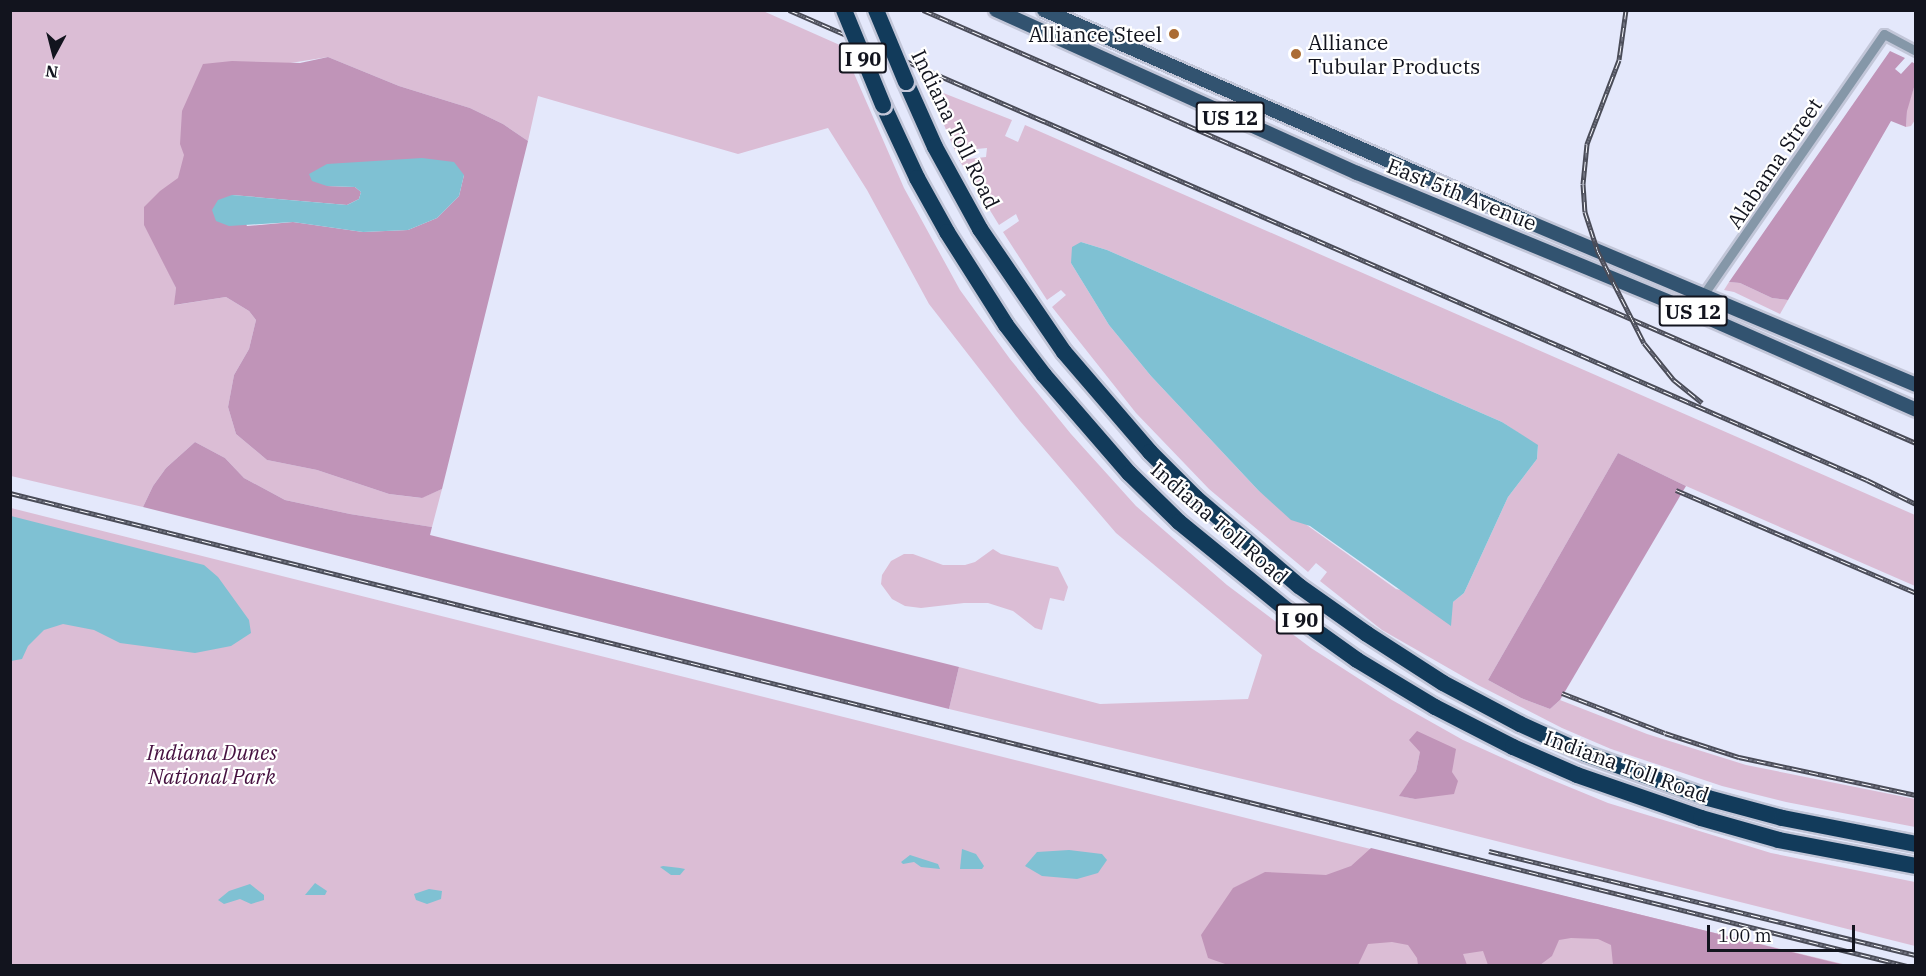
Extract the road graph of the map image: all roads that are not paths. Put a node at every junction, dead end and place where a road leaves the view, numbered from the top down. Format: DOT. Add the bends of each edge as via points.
graph roads {
  1 [pos="844,10"];
  2 [pos="876,10"];
  3 [pos="996,10"];
  4 [pos="1044,10"];
  5 [pos="1916,51"];
  6 [pos="1702,294"];
  7 [pos="1692,311"];
  8 [pos="1916,385"];
  9 [pos="1916,410"];
  10 [pos="1916,844"];
  11 [pos="1916,866"];
  1 -- 11 [label="highway, Indiana Toll Road / I 90, bridge" via="917,178 1006,325 1129,473 1179,522 1287,610 1357,660 1435,707 1577,775 1779,840"];
  2 -- 10 [label="highway, Indiana Toll Road / I 90, bridge" via="935,147 980,229 1065,352 1165,468 1299,586 1443,683 1586,754 1718,801 1782,818"];
  3 -- 7 [label="main road, East 5th Avenue / US 12" via="1357,173"];
  4 -- 6 [label="main road, East 5th Avenue / US 12"];
  5 -- 6 [label="street, Alabama Street" via="1884,34 1747,235"];
  6 -- 7 [label="street, Alabama Street"];
  6 -- 8 [label="main road, East 5th Avenue / US 12"];
  7 -- 9 [label="main road, East 5th Avenue / US 12"];
}
